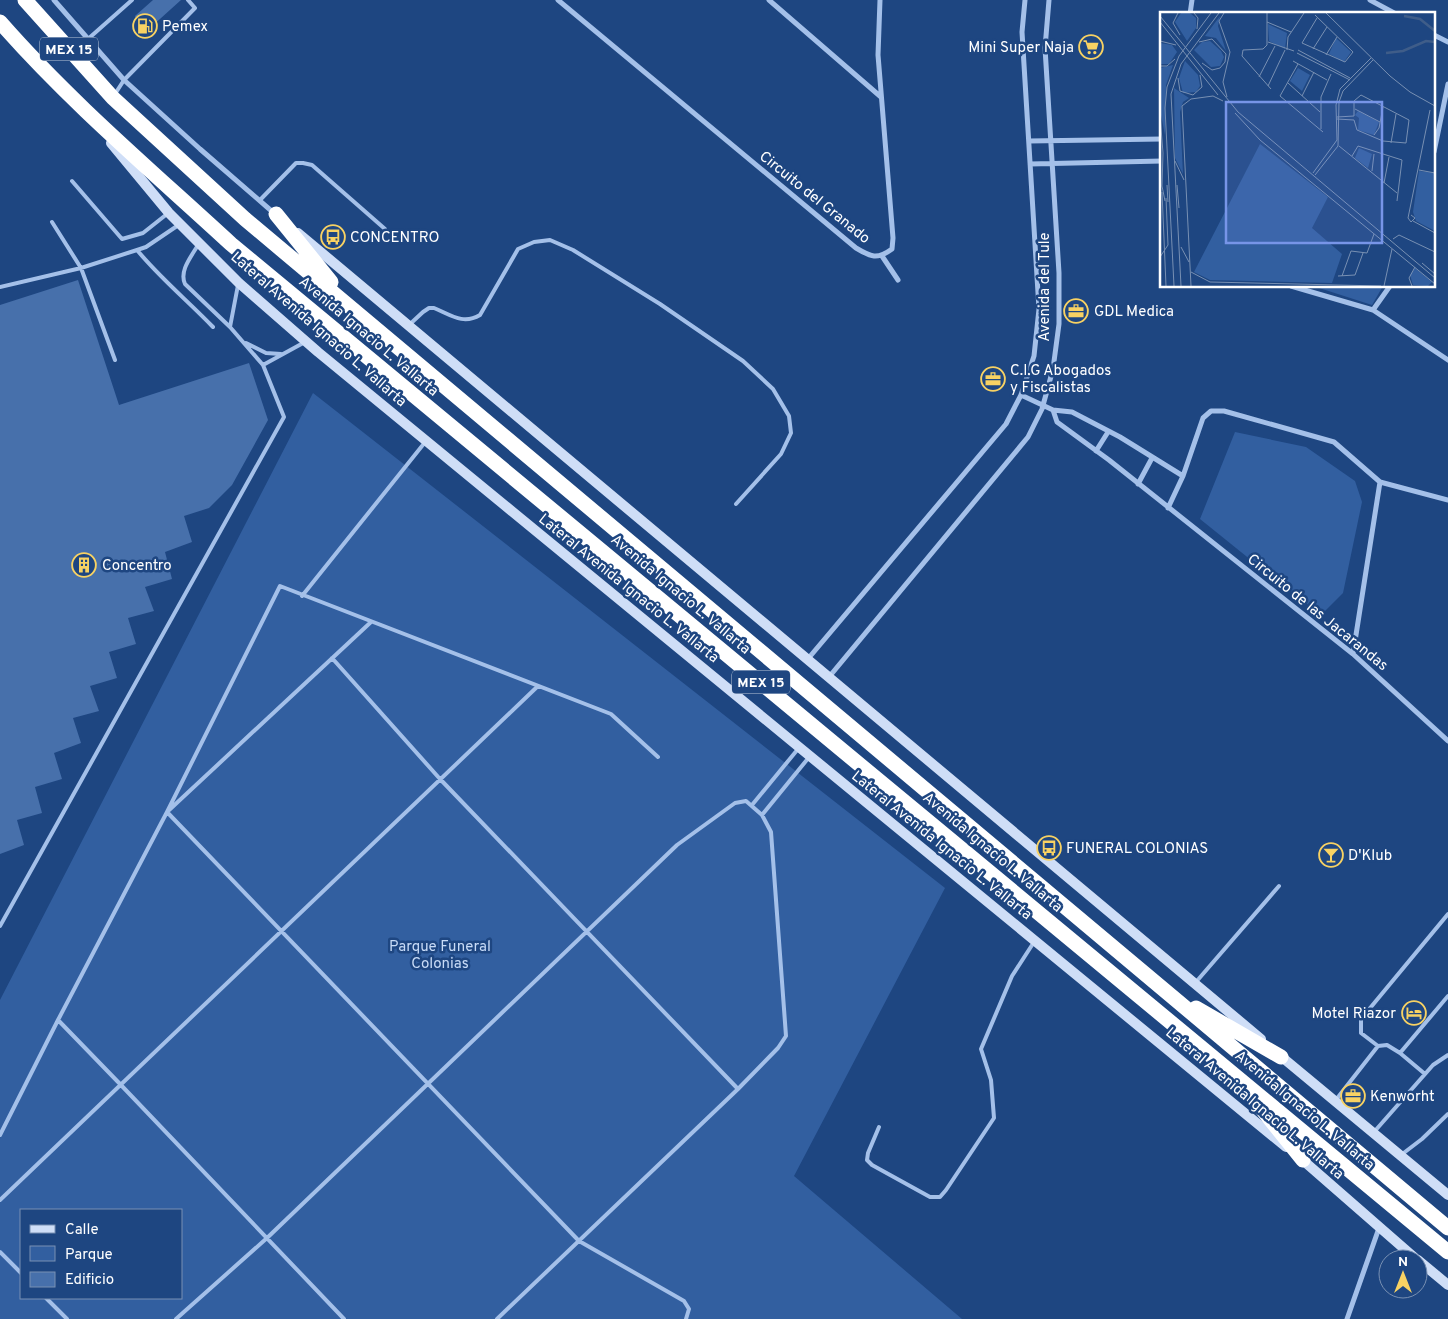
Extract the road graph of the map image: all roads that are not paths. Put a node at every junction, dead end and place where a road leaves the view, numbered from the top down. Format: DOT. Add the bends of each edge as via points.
graph roads {
  1 [pos="26,0"];
  2 [pos="54,0"];
  3 [pos="132,0"];
  4 [pos="188,0"];
  5 [pos="558,0"];
  6 [pos="769,0"];
  7 [pos="880,0"];
  8 [pos="1025,0"];
  9 [pos="1049,0"];
  10 [pos="1370,0"];
  11 [pos="1392,12"];
  12 [pos="0,22"];
  13 [pos="1436,36"];
  14 [pos="88,39"];
  15 [pos="1448,42"];
  16 [pos="124,80"];
  17 [pos="1448,84"];
  18 [pos="881,97"];
  19 [pos="112,98"];
  20 [pos="80,105"];
  21 [pos="1160,139"];
  22 [pos="1029,141"];
  23 [pos="1051,141"];
  24 [pos="1436,142"];
  25 [pos="1160,161"];
  26 [pos="1030,164"];
  27 [pos="1053,164"];
  28 [pos="72,181"];
  29 [pos="260,200"];
  30 [pos="169,213"];
  31 [pos="276,214"];
  32 [pos="52,222"];
  33 [pos="181,224"];
  34 [pos="385,229"];
  35 [pos="199,242"];
  36 [pos="137,250"];
  37 [pos="882,256"];
  38 [pos="81,268"];
  39 [pos="898,280"];
  40 [pos="239,282"];
  41 [pos="0,287"];
  42 [pos="1298,288"];
  43 [pos="1389,288"];
  44 [pos="354,310"];
  45 [pos="1373,310"];
  46 [pos="409,325"];
  47 [pos="213,327"];
  48 [pos="230,327"];
  49 [pos="306,341"];
  50 [pos="244,342"];
  51 [pos="285,353"];
  52 [pos="115,360"];
  53 [pos="1448,360"];
  54 [pos="263,365"];
  55 [pos="1021,395"];
  56 [pos="1043,406"];
  57 [pos="1053,410"];
  58 [pos="1108,432"];
  59 [pos="426,441"];
  60 [pos="1096,451"];
  61 [pos="1152,458"];
  62 [pos="1183,476"];
  63 [pos="1380,482"];
  64 [pos="1138,484"];
  65 [pos="1448,500"];
  66 [pos="736,504"];
  67 [pos="1168,508"];
  68 [pos="302,596"];
  69 [pos="371,622"];
  70 [pos="1353,654"];
  71 [pos="332,658"];
  72 [pos="807,660"];
  73 [pos="828,678"];
  74 [pos="538,686"];
  75 [pos="1448,741"];
  76 [pos="799,747"];
  77 [pos="810,756"];
  78 [pos="658,757"];
  79 [pos="440,779"];
  80 [pos="752,806"];
  81 [pos="167,812"];
  82 [pos="762,815"];
  83 [pos="1278,886"];
  84 [pos="1448,914"];
  85 [pos="0,926"];
  86 [pos="280,931"];
  87 [pos="586,932"];
  88 [pos="1035,941"];
  89 [pos="1195,984"];
  90 [pos="1162,989"];
  91 [pos="1448,996"];
  92 [pos="58,1020"];
  93 [pos="1378,1046"];
  94 [pos="1400,1053"];
  95 [pos="1448,1055"];
  96 [pos="1282,1057"];
  97 [pos="1233,1072"];
  98 [pos="1425,1074"];
  99 [pos="120,1084"];
  100 [pos="428,1084"];
  101 [pos="738,1089"];
  102 [pos="1335,1100"];
  103 [pos="1448,1114"];
  104 [pos="878,1127"];
  105 [pos="1373,1133"];
  106 [pos="0,1135"];
  107 [pos="1400,1155"];
  108 [pos="1303,1160"];
  109 [pos="1448,1195"];
  110 [pos="0,1200"];
  111 [pos="1379,1228"];
  112 [pos="1448,1228"];
  113 [pos="267,1238"];
  114 [pos="578,1241"];
  115 [pos="1404,1249"];
  116 [pos="0,1252"];
  117 [pos="1448,1252"];
  118 [pos="1428,1269"];
  119 [pos="20,1272"];
  120 [pos="1448,1285"];
  121 [pos="47,1299"];
  122 [pos="67,1319"];
  123 [pos="176,1319"];
  124 [pos="344,1319"];
  125 [pos="497,1319"];
  126 [pos="686,1319"];
  127 [pos="1347,1319"];
  1 -- 19 [label="highway, Avenida Ignacio L. Vallarta / MEX 15"];
  2 -- 14 [label="street"];
  3 -- 14 [label="lane"];
  4 -- 16 [label="lane" via="195,8"];
  5 -- 37 [label="street, Circuito del Granado" via="856,248 868,255"];
  6 -- 18 [label="street"];
  7 -- 18 [label="street, Circuito del Granado" via="878,55"];
  8 -- 22 [label="street, Avenida del Tule" via="1022,32"];
  9 -- 23 [label="street, Avenida del Tule" via="1045,48"];
  10 -- 11 [label="street"];
  12 -- 20 [label="highway, Avenida Ignacio L. Vallarta / MEX 15"];
  13 -- 15 [label="street"];
  14 -- 16 [label="street"];
  16 -- 19 [label="lane"];
  16 -- 29 [label="street"];
  17 -- 24 [label="street"];
  18 -- 37 [label="street, Circuito del Granado" via="893,238 892,249"];
  19 -- 44 [label="highway, Avenida Ignacio L. Vallarta / MEX 15" via="245,219"];
  20 -- 30 [label="street, Lateral Avenida Ignacio L. Vallarta"];
  20 -- 97 [label="highway, Avenida Ignacio L. Vallarta / MEX 15" via="231,244"];
  21 -- 23 [label="street"];
  22 -- 23 [label="street"];
  22 -- 26 [label="street, Avenida del Tule"];
  23 -- 27 [label="street, Avenida del Tule"];
  25 -- 27 [label="street"];
  26 -- 27 [label="street"];
  26 -- 55 [label="street, Avenida del Tule" via="1039,309 1034,356"];
  27 -- 56 [label="street, Avenida del Tule" via="1059,324 1053,369"];
  28 -- 30 [label="lane" via="122,239 143,234"];
  29 -- 31 [label="street"];
  29 -- 34 [label="lane" via="296,163 304,162 312,165"];
  30 -- 33 [label="street, Lateral Avenida Ignacio L. Vallarta"];
  31 -- 44 [label="highway"];
  31 -- 46 [label="street"];
  32 -- 38 [label="lane"];
  33 -- 35 [label="street, Lateral Avenida Ignacio L. Vallarta"];
  33 -- 36 [label="lane"];
  35 -- 40 [label="street, Lateral Avenida Ignacio L. Vallarta"];
  35 -- 48 [label="lane" via="182,278"];
  36 -- 38 [label="lane"];
  36 -- 47 [label="lane" via="153,270"];
  37 -- 39 [label="street"];
  38 -- 41 [label="lane"];
  38 -- 52 [label="lane"];
  40 -- 48 [label="lane"];
  40 -- 49 [label="street, Lateral Avenida Ignacio L. Vallarta"];
  42 -- 45 [label="street"];
  43 -- 45 [label="street"];
  44 -- 90 [label="highway, Avenida Ignacio L. Vallarta / MEX 15"];
  45 -- 53 [label="street"];
  46 -- 66 [label="lane" via="430,308 466,320 480,315 518,249 550,240 573,250 743,361 772,389 789,416 791,433 781,454"];
  46 -- 72 [label="street"];
  48 -- 50 [label="lane"];
  49 -- 51 [label="lane"];
  49 -- 59 [label="street, Lateral Avenida Ignacio L. Vallarta"];
  50 -- 51 [label="lane" via="266,353"];
  50 -- 54 [label="lane"];
  51 -- 54 [label="lane"];
  54 -- 85 [label="lane" via="284,417"];
  55 -- 56 [label="street"];
  55 -- 72 [label="street, Avenida del Tule" via="1006,424"];
  56 -- 57 [label="street"];
  56 -- 73 [label="street, Avenida del Tule" via="1028,437"];
  57 -- 58 [label="street" via="1072,412"];
  57 -- 60 [label="street, Circuito de las Jacarandas" via="1058,422"];
  58 -- 60 [label="street"];
  58 -- 61 [label="street"];
  59 -- 68 [label="lane"];
  59 -- 76 [label="street, Lateral Avenida Ignacio L. Vallarta"];
  60 -- 64 [label="street, Circuito de las Jacarandas"];
  61 -- 62 [label="street"];
  61 -- 64 [label="street"];
  62 -- 63 [label="street" via="1203,418 1212,411 1224,411 1334,442"];
  62 -- 67 [label="street"];
  63 -- 65 [label="street"];
  63 -- 70 [label="street"];
  64 -- 67 [label="street, Circuito de las Jacarandas"];
  67 -- 70 [label="street, Circuito de las Jacarandas"];
  68 -- 69 [label="lane"];
  68 -- 81 [label="lane" via="280,586"];
  69 -- 71 [label="lane"];
  69 -- 74 [label="lane"];
  70 -- 75 [label="street, Circuito de las Jacarandas"];
  71 -- 79 [label="lane"];
  71 -- 81 [label="lane"];
  72 -- 73 [label="street"];
  73 -- 89 [label="street"];
  74 -- 78 [label="lane" via="611,714"];
  74 -- 79 [label="lane"];
  76 -- 77 [label="street, Lateral Avenida Ignacio L. Vallarta"];
  76 -- 80 [label="lane"];
  77 -- 82 [label="lane"];
  77 -- 88 [label="street, Lateral Avenida Ignacio L. Vallarta"];
  79 -- 86 [label="lane"];
  79 -- 87 [label="lane"];
  80 -- 82 [label="lane"];
  80 -- 87 [label="lane" via="746,801 735,804 677,845"];
  81 -- 86 [label="lane"];
  81 -- 92 [label="lane"];
  82 -- 101 [label="lane" via="771,832 786,1036"];
  83 -- 89 [label="lane"];
  84 -- 93 [label="lane" via="1361,1019 1361,1033"];
  86 -- 99 [label="lane"];
  86 -- 100 [label="lane"];
  87 -- 100 [label="lane"];
  87 -- 101 [label="lane"];
  88 -- 104 [label="lane" via="1012,976 981,1049 991,1080 994,1118 940,1197 930,1197 867,1160"];
  88 -- 108 [label="street, Lateral Avenida Ignacio L. Vallarta"];
  89 -- 96 [label="street"];
  90 -- 96 [label="highway"];
  90 -- 112 [label="highway, Avenida Ignacio L. Vallarta / MEX 15"];
  91 -- 94 [label="lane"];
  92 -- 99 [label="lane"];
  92 -- 106 [label="lane"];
  93 -- 94 [label="lane" via="1387,1045"];
  93 -- 102 [label="lane"];
  94 -- 98 [label="lane"];
  95 -- 98 [label="lane"];
  96 -- 102 [label="street"];
  97 -- 108 [label="highway"];
  97 -- 117 [label="highway, Avenida Ignacio L. Vallarta / MEX 15"];
  98 -- 105 [label="lane"];
  99 -- 110 [label="lane"];
  99 -- 113 [label="lane"];
  100 -- 113 [label="lane"];
  100 -- 114 [label="lane"];
  101 -- 114 [label="lane"];
  102 -- 105 [label="street"];
  103 -- 107 [label="lane"];
  105 -- 107 [label="street"];
  107 -- 109 [label="street"];
  108 -- 111 [label="street, Lateral Avenida Ignacio L. Vallarta"];
  111 -- 115 [label="street, Lateral Avenida Ignacio L. Vallarta"];
  111 -- 127 [label="street"];
  113 -- 123 [label="lane"];
  113 -- 124 [label="lane"];
  114 -- 125 [label="lane"];
  114 -- 126 [label="lane" via="684,1301 689,1309"];
  116 -- 119 [label="lane"];
  118 -- 120 [label="street, Lateral Avenida Ignacio L. Vallarta"];
  121 -- 122 [label="lane"];
}
